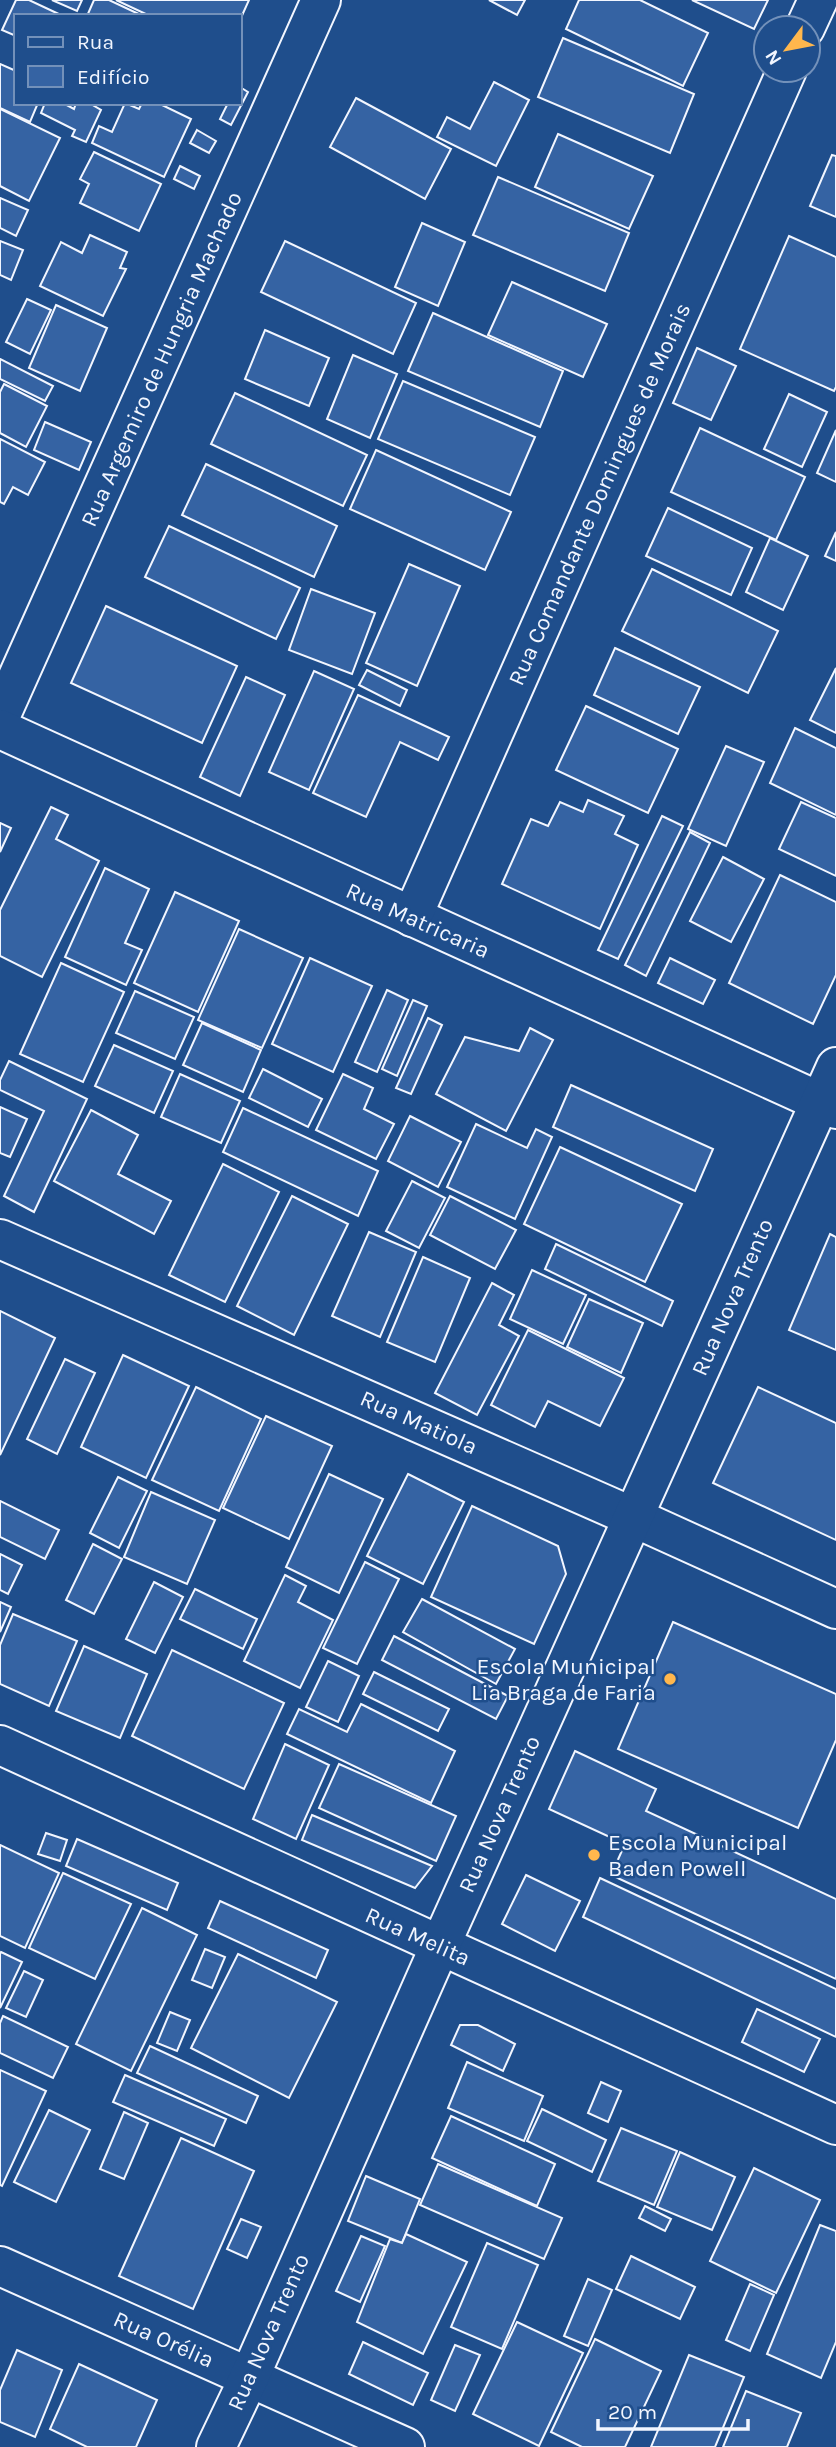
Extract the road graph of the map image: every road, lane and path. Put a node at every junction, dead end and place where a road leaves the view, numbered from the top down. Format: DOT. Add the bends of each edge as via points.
graph roads {
  1 [pos="321,0"];
  2 [pos="781,84"];
  3 [pos="0,717"];
  4 [pos="0,729"];
  5 [pos="412,917"];
  6 [pos="836,1068"];
  7 [pos="828,1105"];
  8 [pos="0,1238"];
  9 [pos="633,1517"];
  10 [pos="836,1609"];
  11 [pos="0,1745"];
  12 [pos="440,1946"];
  13 [pos="836,2125"];
  14 [pos="0,2266"];
  15 [pos="249,2378"];
  16 [pos="216,2447"];
  17 [pos="405,2447"];
  1 -- 3 [label="street, Rua Argemiro de Hungria Machado"];
  2 -- 5 [label="street, Rua Comandante Domingues de Morais"];
  4 -- 5 [label="street, Rua Matricaria"];
  5 -- 7 [label="street, Rua Matricaria"];
  6 -- 7 [label="street, Rua Nova Trento"];
  7 -- 9 [label="street, Rua Nova Trento"];
  8 -- 9 [label="street, Rua Matiola"];
  9 -- 10 [label="street, Rua Matiola"];
  9 -- 12 [label="street, Rua Nova Trento"];
  11 -- 12 [label="street, Rua Melita"];
  12 -- 13 [label="street, Rua Melita"];
  12 -- 15 [label="street, Rua Nova Trento"];
  14 -- 15 [label="street, Rua Orélia"];
  15 -- 16 [label="street, Rua Nova Trento"];
  15 -- 17 [label="street, Rua Orélia"];
}
